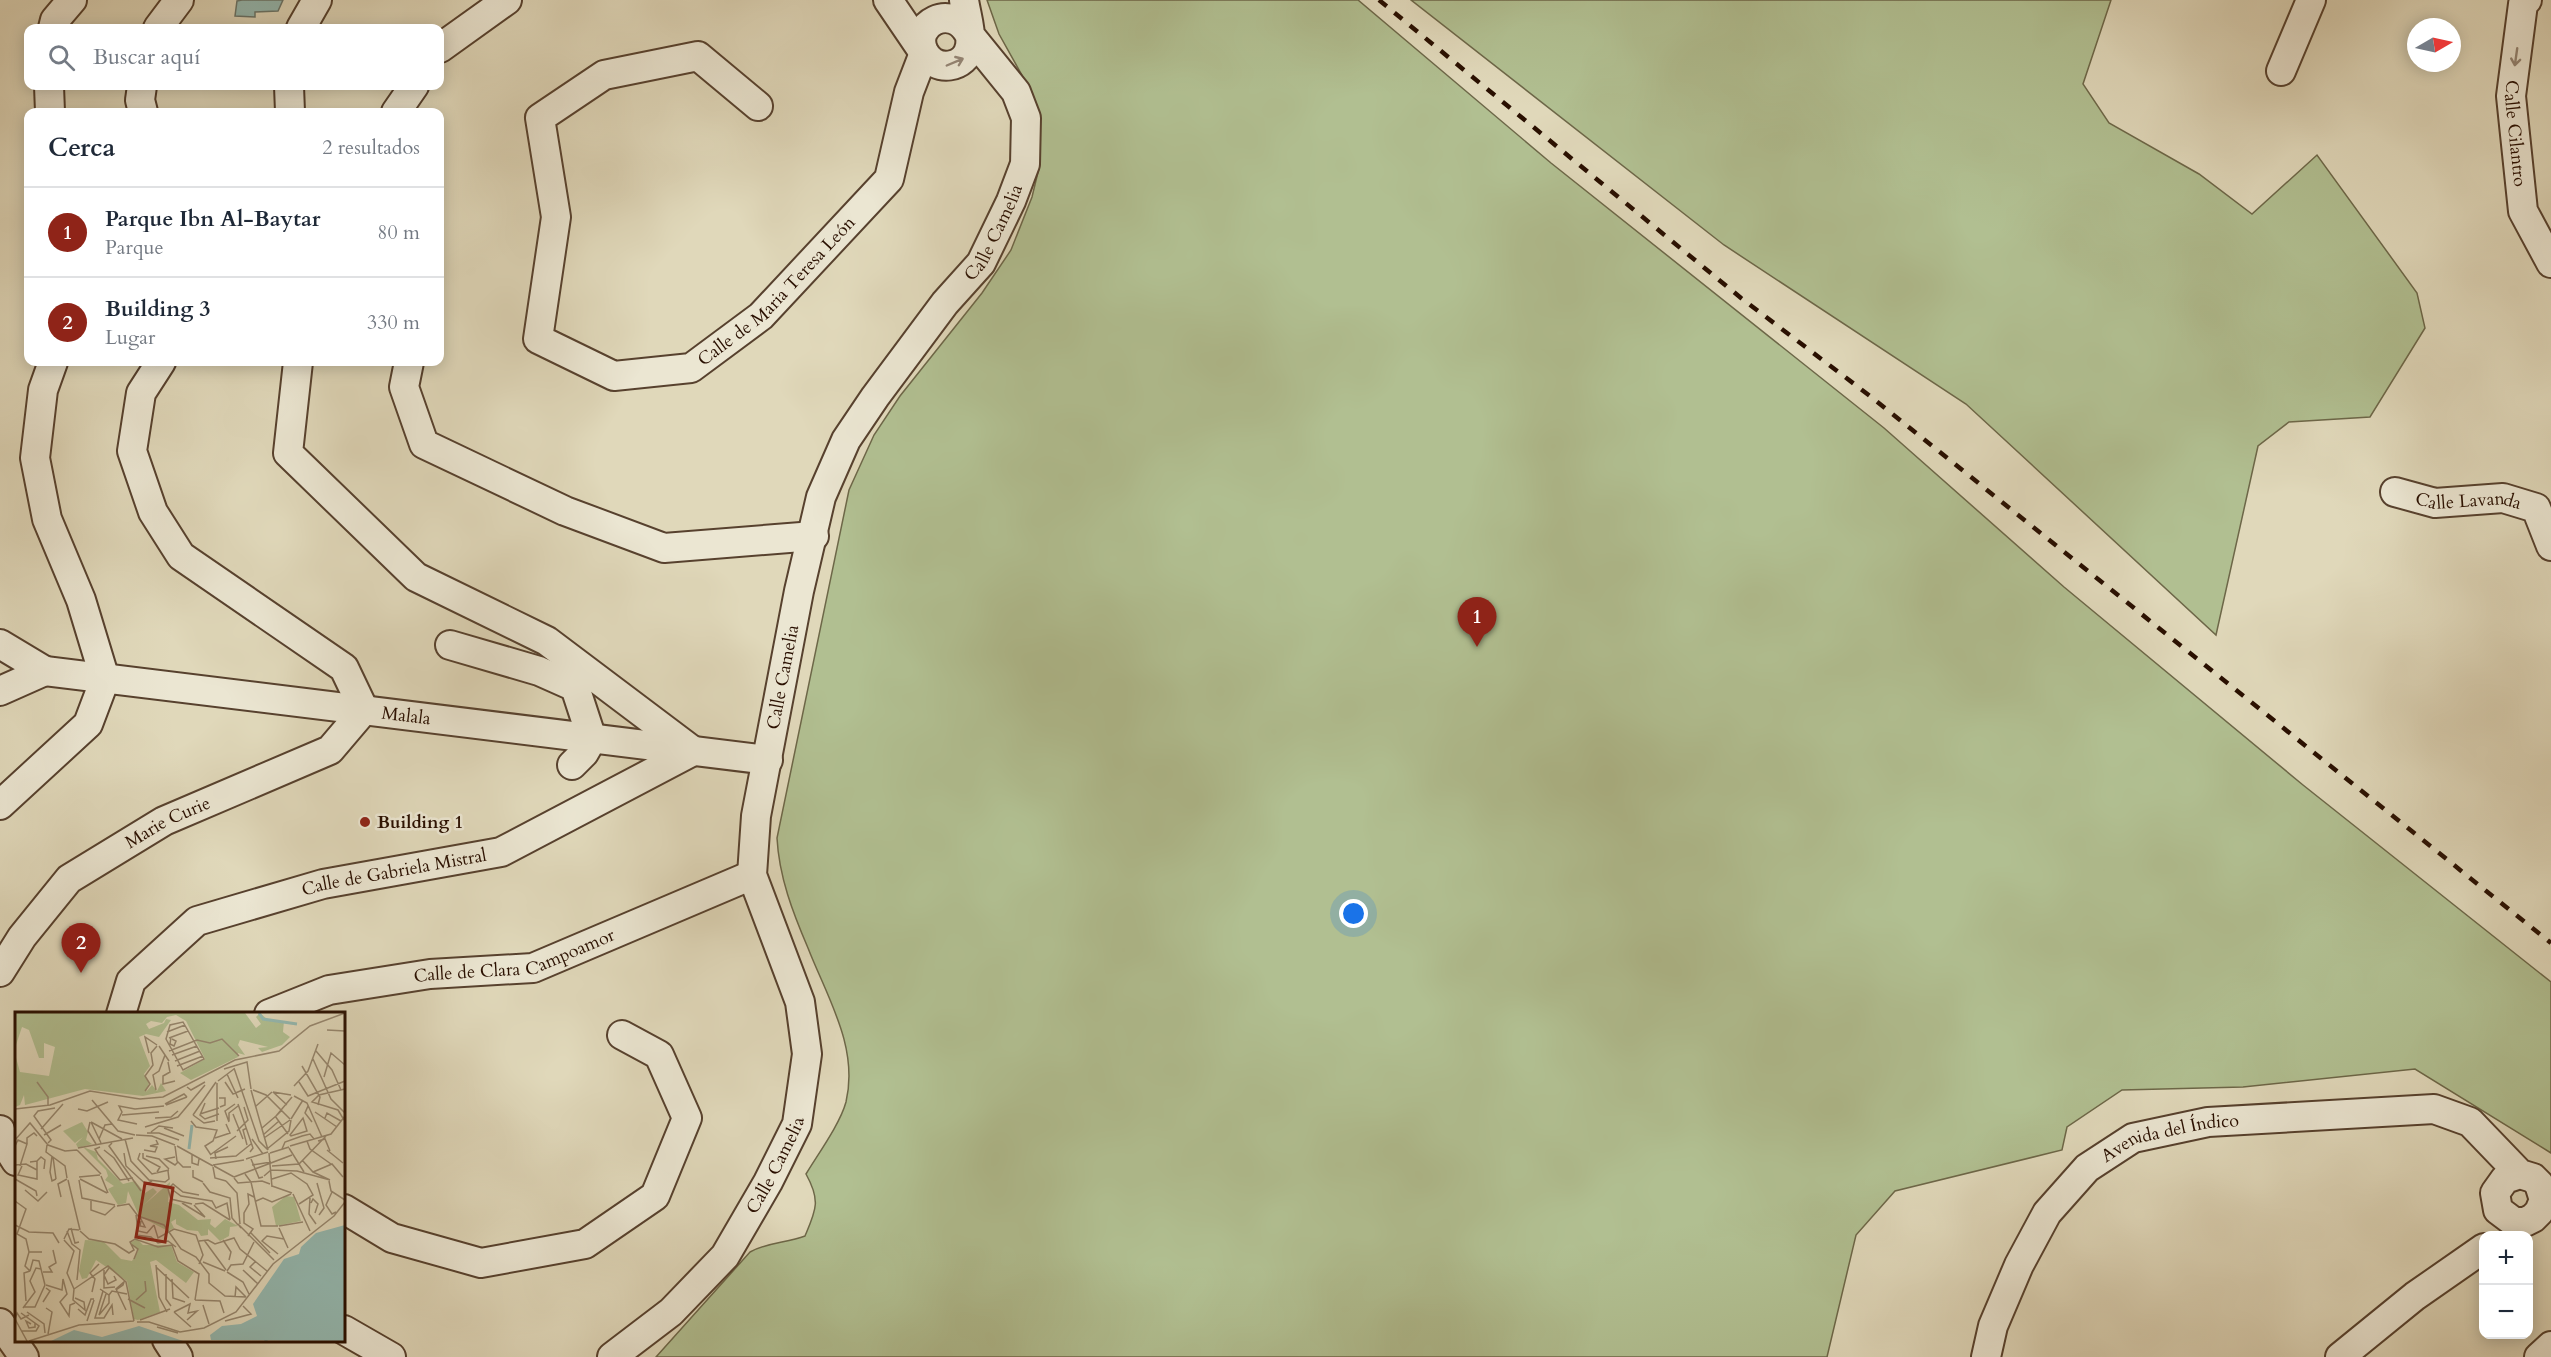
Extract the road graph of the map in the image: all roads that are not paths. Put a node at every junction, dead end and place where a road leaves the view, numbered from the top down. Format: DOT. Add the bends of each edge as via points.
graph roads {
  1 [pos="72,0"];
  2 [pos="179,0"];
  3 [pos="317,0"];
  4 [pos="507,0"];
  5 [pos="888,0"];
  6 [pos="964,0"];
  7 [pos="2311,0"];
  8 [pos="2527,0"];
  9 [pos="54,24"];
  10 [pos="161,24"];
  11 [pos="303,24"];
  12 [pos="969,34"];
  13 [pos="444,45"];
  14 [pos="924,53"];
  15 [pos="2281,71"];
  16 [pos="49,90"];
  17 [pos="141,90"];
  18 [pos="289,90"];
  19 [pos="411,90"];
  20 [pos="758,106"];
  21 [pos="50,108"];
  22 [pos="142,108"];
  23 [pos="290,108"];
  24 [pos="399,108"];
  25 [pos="2551,263"];
  26 [pos="52,366"];
  27 [pos="158,366"];
  28 [pos="298,366"];
  29 [pos="409,366"];
  30 [pos="2396,492"];
  31 [pos="814,536"];
  32 [pos="2551,546"];
  33 [pos="0,645"];
  34 [pos="450,645"];
  35 [pos="45,671"];
  36 [pos="105,679"];
  37 [pos="0,691"];
  38 [pos="364,710"];
  39 [pos="592,739"];
  40 [pos="693,751"];
  41 [pos="768,760"];
  42 [pos="572,765"];
  43 [pos="0,805"];
  44 [pos="752,875"];
  45 [pos="0,972"];
  46 [pos="122,1012"];
  47 [pos="274,1012"];
  48 [pos="622,1035"];
  49 [pos="0,1130"];
  50 [pos="15,1159"];
  51 [pos="2525,1206"];
  52 [pos="345,1210"];
  53 [pos="2476,1253"];
  54 [pos="0,1323"];
  55 [pos="345,1331"];
  56 [pos="168,1342"];
  57 [pos="2551,1346"];
  58 [pos="24,1357"];
  59 [pos="178,1357"];
  60 [pos="391,1357"];
  61 [pos="612,1357"];
  62 [pos="1986,1357"];
  63 [pos="2340,1357"];
  64 [pos="2539,1357"];
  1 -- 9 [label="street"];
  2 -- 10 [label="street"];
  3 -- 11 [label="street"];
  4 -- 13 [label="street"];
  5 -- 14 [label="street"];
  6 -- 12 [label="street"];
  7 -- 15 [label="street"];
  8 -- 25 [label="street, Calle Cilantro, one-way" via="2523,4 2511,96 2523,211"];
  12 -- 14 [label="street" via="969,50 959,63 944,66"];
  12 -- 31 [label="street, Calle Camelia" via="1016,92 1026,118 1025,164 981,263 945,303 846,440 820,498"];
  14 -- 20 [label="street, Calle de Maria Teresa León" via="909,92 889,179 761,316 691,368 614,376 538,339 556,217 540,118 604,75 698,56"];
  16 -- 21 [label="street"];
  17 -- 22 [label="street"];
  18 -- 23 [label="street"];
  19 -- 24 [label="street"];
  26 -- 36 [label="street" via="43,390 35,458 47,519 81,600"];
  27 -- 38 [label="street" via="141,393 132,451 153,512 181,556 344,668"];
  28 -- 40 [label="street" via="288,453 416,577 547,641"];
  29 -- 31 [label="street" via="404,387 424,444 565,511 664,548"];
  30 -- 32 [label="street, Calle Lavanda" via="2435,503 2503,498 2536,508"];
  31 -- 41 [label="street, Calle Camelia" via="799,591"];
  33 -- 35 [label="street"];
  34 -- 39 [label="street" via="539,671 575,687"];
  35 -- 36 [label="street, Malala"];
  35 -- 37 [label="street"];
  36 -- 38 [label="street, Malala"];
  36 -- 43 [label="street" via="88,724"];
  38 -- 39 [label="street, Malala"];
  38 -- 45 [label="street, Marie Curie" via="330,750 164,821 69,879 22,937"];
  39 -- 40 [label="street, Malala"];
  39 -- 42 [label="street"];
  40 -- 41 [label="street, Malala"];
  40 -- 46 [label="street, Calle de Gabriela Mistral" via="501,852 322,884 197,921 131,981"];
  41 -- 44 [label="street, Calle Camelia" via="756,816"];
  44 -- 47 [label="street, Calle de Clara Campoamor" via="533,968 430,974 329,990"];
  44 -- 61 [label="street, Calle Camelia" via="800,1002 807,1054 797,1124 725,1256 671,1312"];
  48 -- 52 [label="street" via="659,1055 687,1118 655,1196 585,1244 481,1263 392,1238"];
  49 -- 50 [label="street"];
  51 -- 53 [label="street"];
  51 -- 62 [label="street, Avenida del Índico" via="2470,1122 2434,1109 2208,1122 2133,1138 2087,1168 2047,1214 2019,1265 1993,1326"];
  53 -- 63 [label="street"];
  54 -- 58 [label="street"];
  55 -- 60 [label="street"];
  56 -- 59 [label="street"];
  57 -- 64 [label="street"];
}
